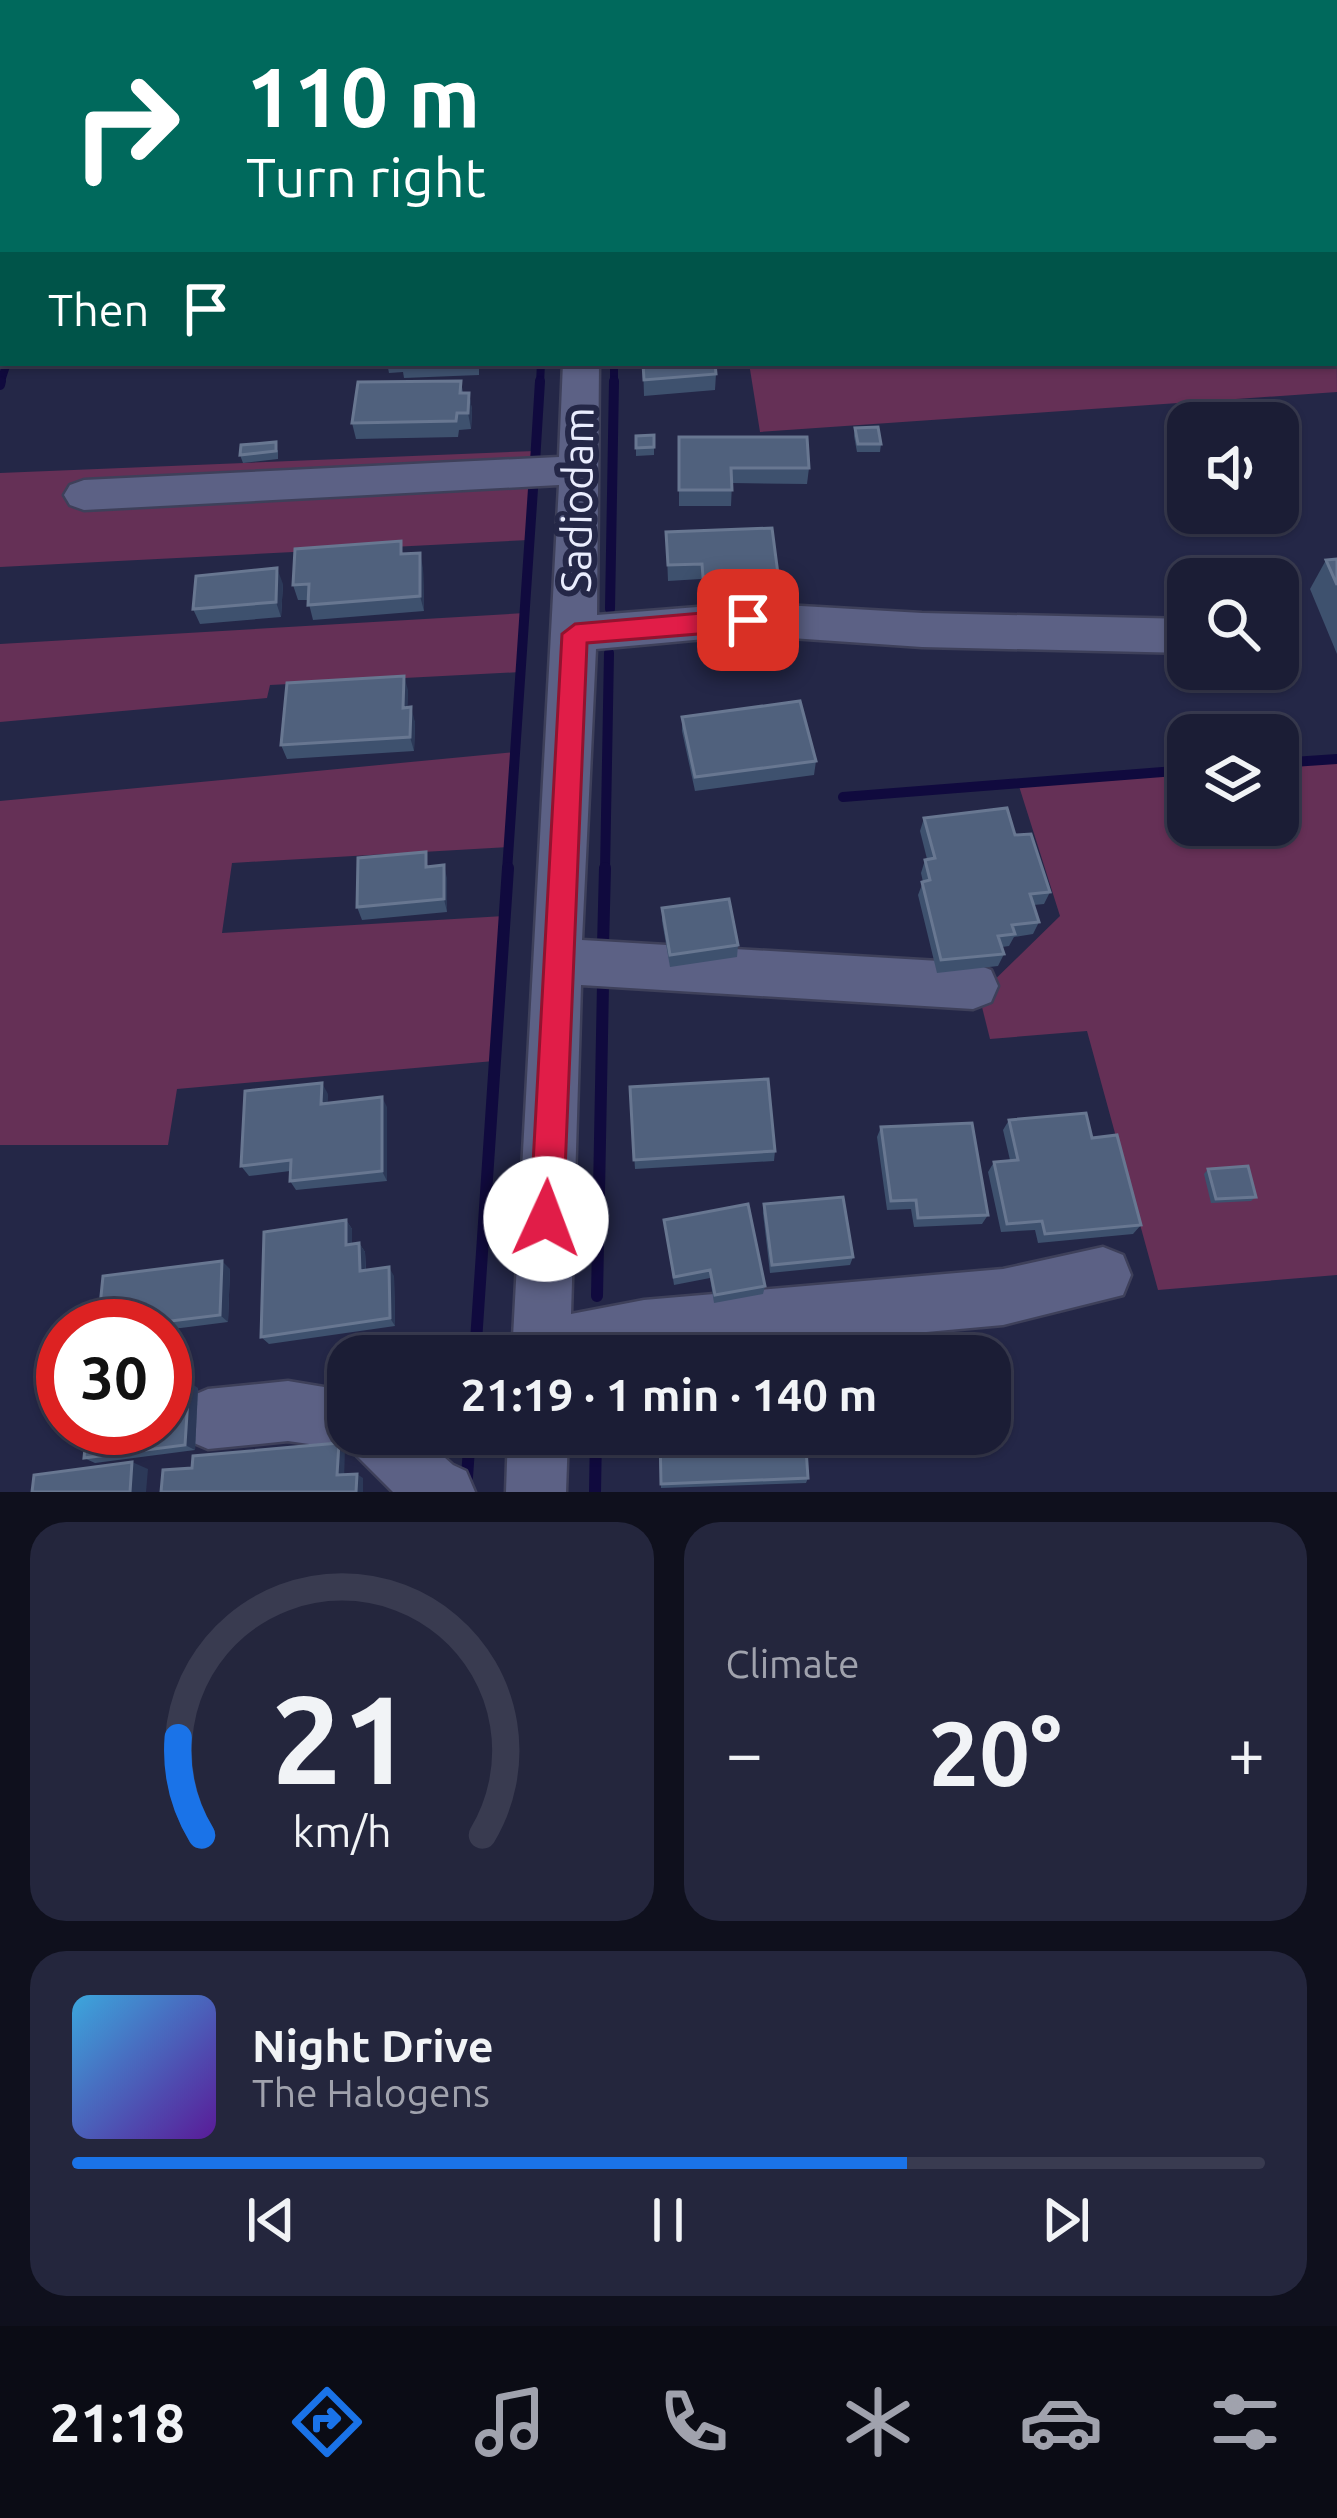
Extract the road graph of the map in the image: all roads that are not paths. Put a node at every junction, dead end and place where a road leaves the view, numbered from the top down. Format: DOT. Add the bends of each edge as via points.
graph roads {
  1 [pos="580,366"];
  2 [pos="578,470"];
  3 [pos="84,495"];
  4 [pos="575,634"];
  5 [pos="1167,636"];
  6 [pos="556,961"];
  7 [pos="973,986"];
  8 [pos="1103,1275"];
  9 [pos="542,1335"];
  10 [pos="617,1335"];
  11 [pos="327,1418"];
  12 [pos="208,1419"];
  13 [pos="397,1455"];
  14 [pos="537,1455"];
  15 [pos="445,1492"];
  16 [pos="536,1492"];
  1 -- 2 [label="street, Sadiodam"];
  2 -- 3 [label="street"];
  2 -- 4 [label="street, Sadiodam"];
  4 -- 5 [label="street" via="748,620"];
  4 -- 6 [label="street, Sadiodam"];
  6 -- 7 [label="street"];
  6 -- 9 [label="street, Sadiodam"];
  8 -- 10 [label="street" via="1003,1297"];
  11 -- 12 [label="street" via="288,1411"];
  13 -- 15 [label="street"];
  14 -- 16 [label="street"];
}
